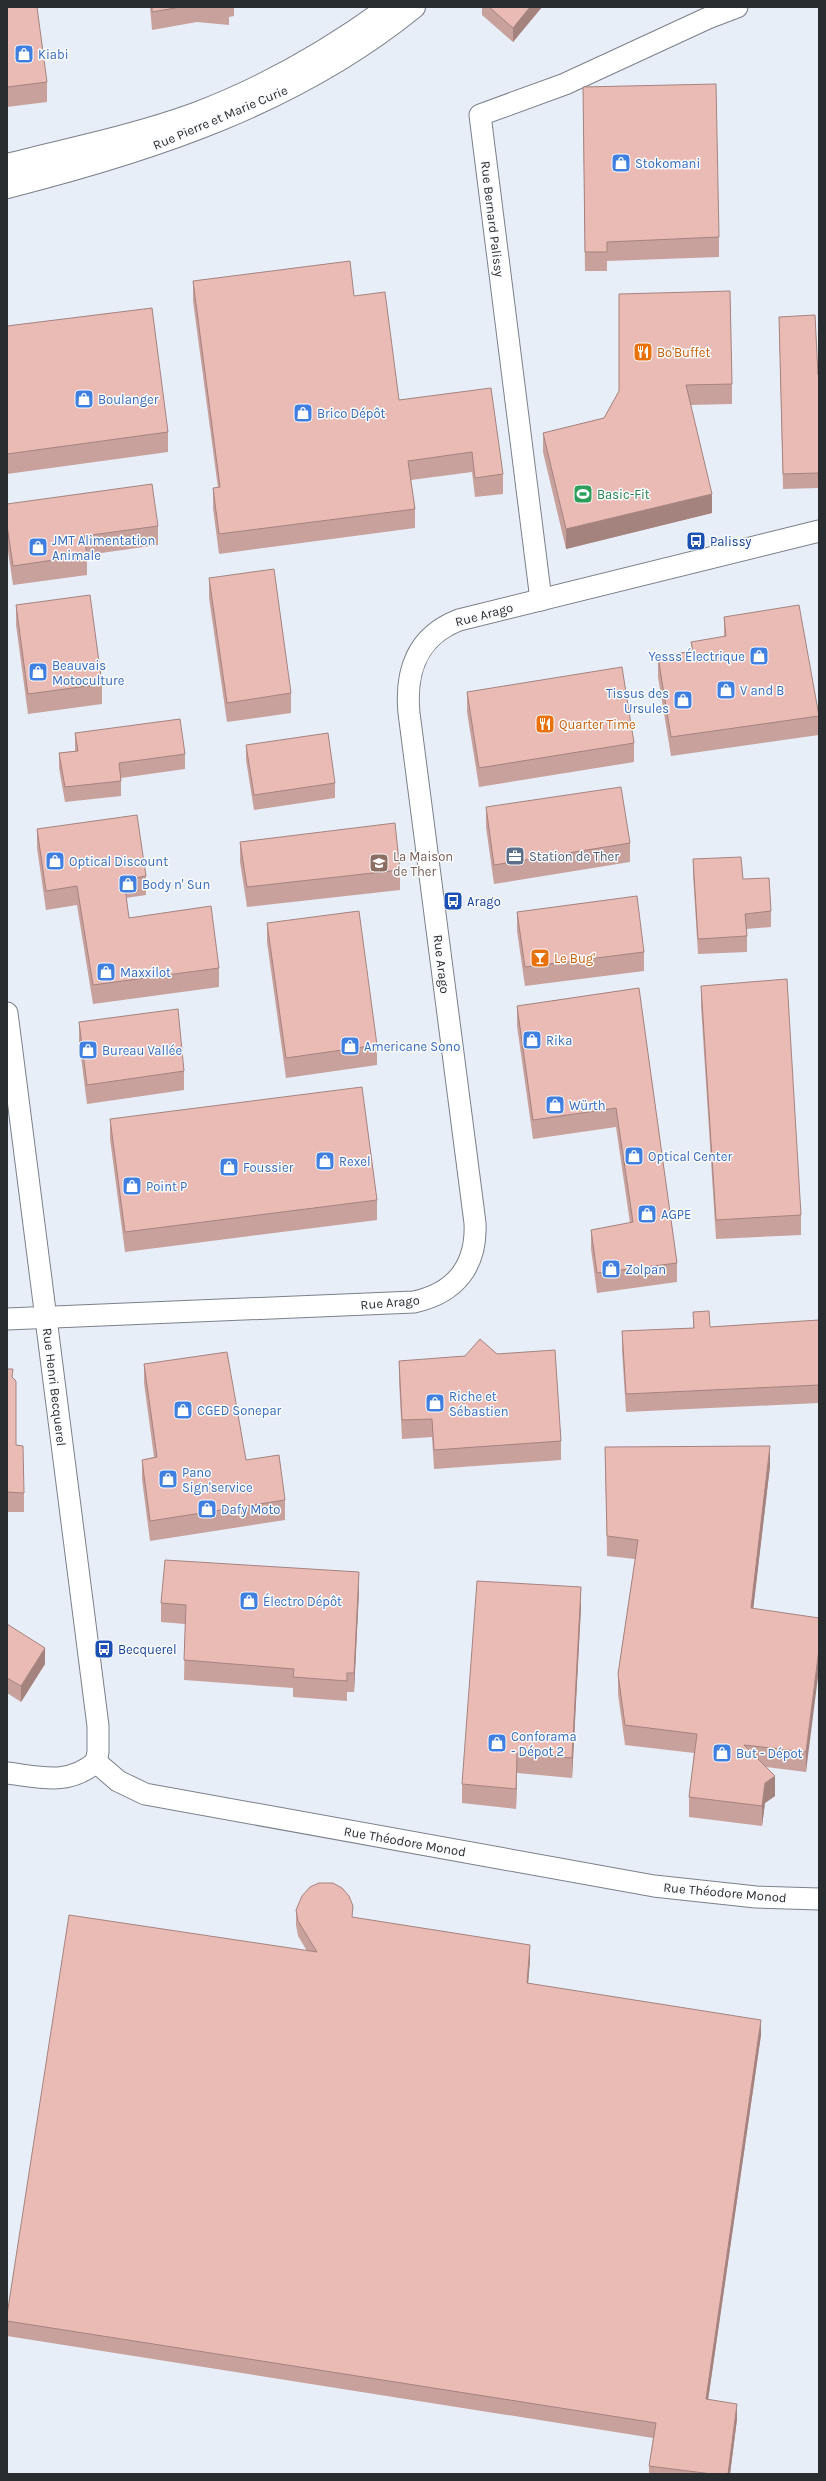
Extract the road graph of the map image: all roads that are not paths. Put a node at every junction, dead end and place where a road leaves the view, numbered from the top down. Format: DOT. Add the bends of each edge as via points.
graph roads {
  1 [pos="388,7"];
  2 [pos="414,7"];
  3 [pos="737,7"];
  4 [pos="7,165"];
  5 [pos="7,187"];
  6 [pos="819,532"];
  7 [pos="540,600"];
  8 [pos="7,1013"];
  9 [pos="46,1317"];
  10 [pos="7,1319"];
  11 [pos="96,1762"];
  12 [pos="7,1773"];
  13 [pos="819,1899"];
  1 -- 4 [label="main road, Rue Pierre et Marie Curie" via="348,36 305,62 215,106 147,129"];
  2 -- 5 [label="main road, Rue Pierre et Marie Curie" via="364,45 250,108 123,156"];
  3 -- 7 [label="street, Rue Bernard Palissy" via="565,84 480,115"];
  6 -- 7 [label="street, Rue Arago"];
  7 -- 9 [label="street, Rue Arago" via="448,624 428,638 418,651 409,680 410,718 476,1223 474,1250 466,1270 442,1292 414,1302"];
  8 -- 9 [label="street, Rue Henri Becquerel"];
  9 -- 10 [label="street, Rue Arago"];
  9 -- 11 [label="street, Rue Henri Becquerel" via="98,1726"];
  11 -- 12 [label="street" via="84,1772 62,1778"];
  11 -- 13 [label="street, Rue Théodore Monod" via="118,1781 145,1794 654,1886 756,1897"];
}
